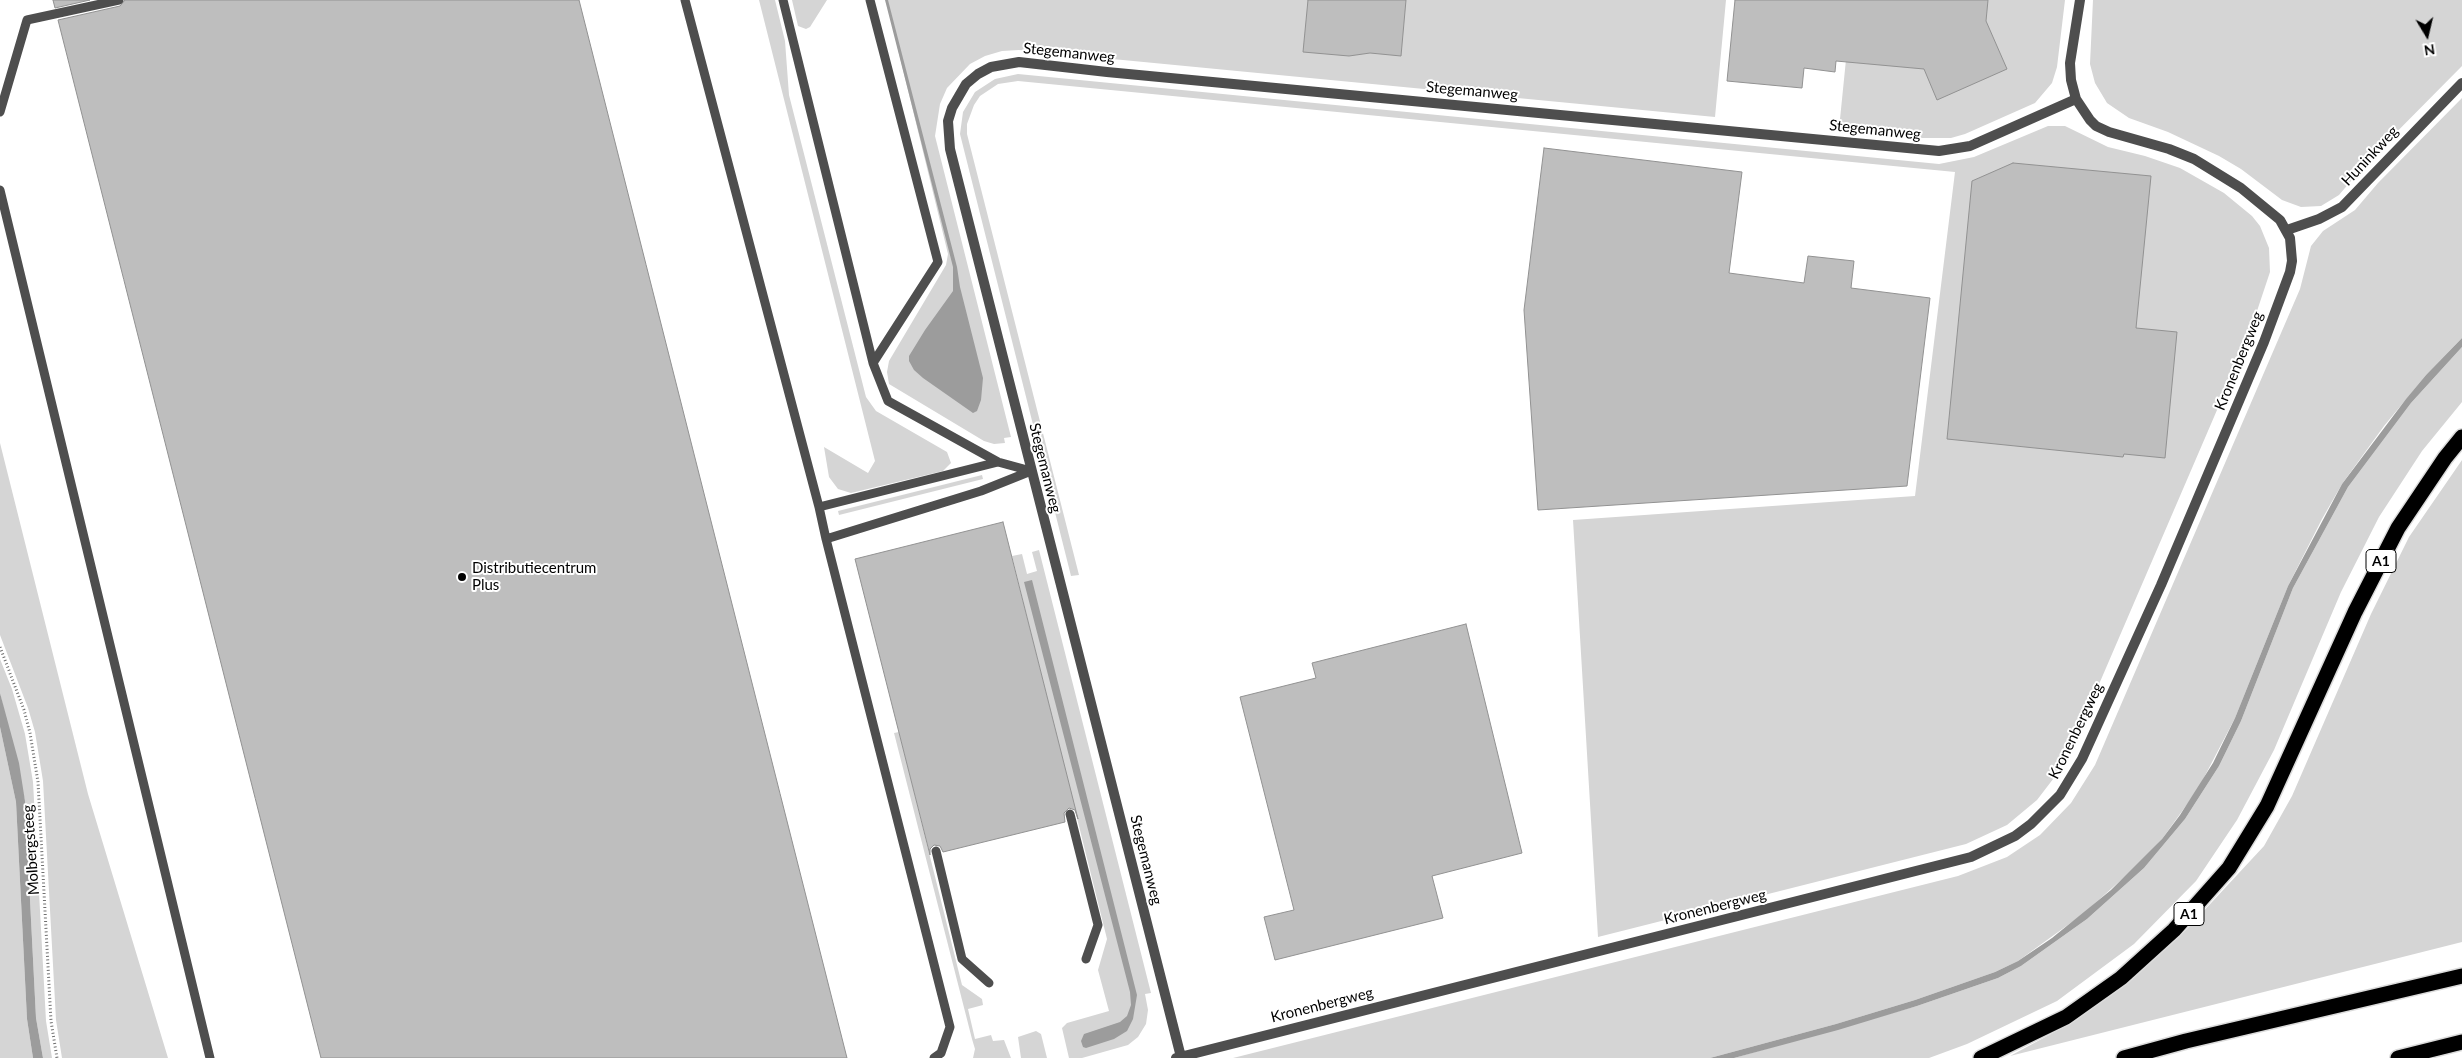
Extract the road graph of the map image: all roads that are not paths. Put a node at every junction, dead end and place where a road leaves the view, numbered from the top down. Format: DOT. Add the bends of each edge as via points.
graph roads {
  1 [pos="119,0"];
  2 [pos="685,0"];
  3 [pos="783,0"];
  4 [pos="870,0"];
  5 [pos="2080,0"];
  6 [pos="2462,83"];
  7 [pos="2076,99"];
  8 [pos="0,112"];
  9 [pos="0,190"];
  10 [pos="2287,230"];
  11 [pos="873,363"];
  12 [pos="2462,437"];
  13 [pos="998,462"];
  14 [pos="1031,471"];
  15 [pos="819,507"];
  16 [pos="826,539"];
  17 [pos="1070,814"];
  18 [pos="936,850"];
  19 [pos="1086,959"];
  20 [pos="2462,976"];
  21 [pos="988,983"];
  22 [pos="2462,1042"];
  23 [pos="1178,1057"];
  24 [pos="210,1058"];
  25 [pos="934,1058"];
  26 [pos="1981,1058"];
  27 [pos="2124,1058"];
  28 [pos="2398,1058"];
  1 -- 8 [label="lane" via="27,20"];
  2 -- 15 [label="lane"];
  3 -- 11 [label="lane"];
  4 -- 11 [label="lane" via="938,262"];
  5 -- 7 [label="street, Kronenbergweg" via="2070,62"];
  6 -- 10 [label="street, Huninkweg" via="2342,207"];
  7 -- 10 [label="street, Kronenbergweg" via="2096,126 2169,149 2216,171 2270,209"];
  7 -- 14 [label="street, Stegemanweg" via="1970,146 1939,151 1019,62 990,67 978,74 958,95 948,121 948,135"];
  9 -- 24 [label="lane"];
  10 -- 23 [label="street, Kronenbergweg" via="2292,249 2290,272 2264,342 2161,585 2072,777 2056,800 2031,824 2000,845 1971,858"];
  11 -- 13 [label="lane" via="888,401"];
  12 -- 26 [label="highway, A1" via="2398,528 2355,612 2267,806 2229,868 2174,930 2121,978 2066,1017"];
  13 -- 14 [label="lane"];
  13 -- 15 [label="lane"];
  14 -- 16 [label="lane" via="981,491"];
  14 -- 23 [label="street, Stegemanweg"];
  15 -- 16 [label="lane"];
  16 -- 25 [label="lane" via="950,1027 941,1053"];
  17 -- 19 [label="lane" via="1098,925"];
  18 -- 21 [label="lane" via="962,959"];
  20 -- 27 [label="highway"];
  22 -- 28 [label="highway"];
}
